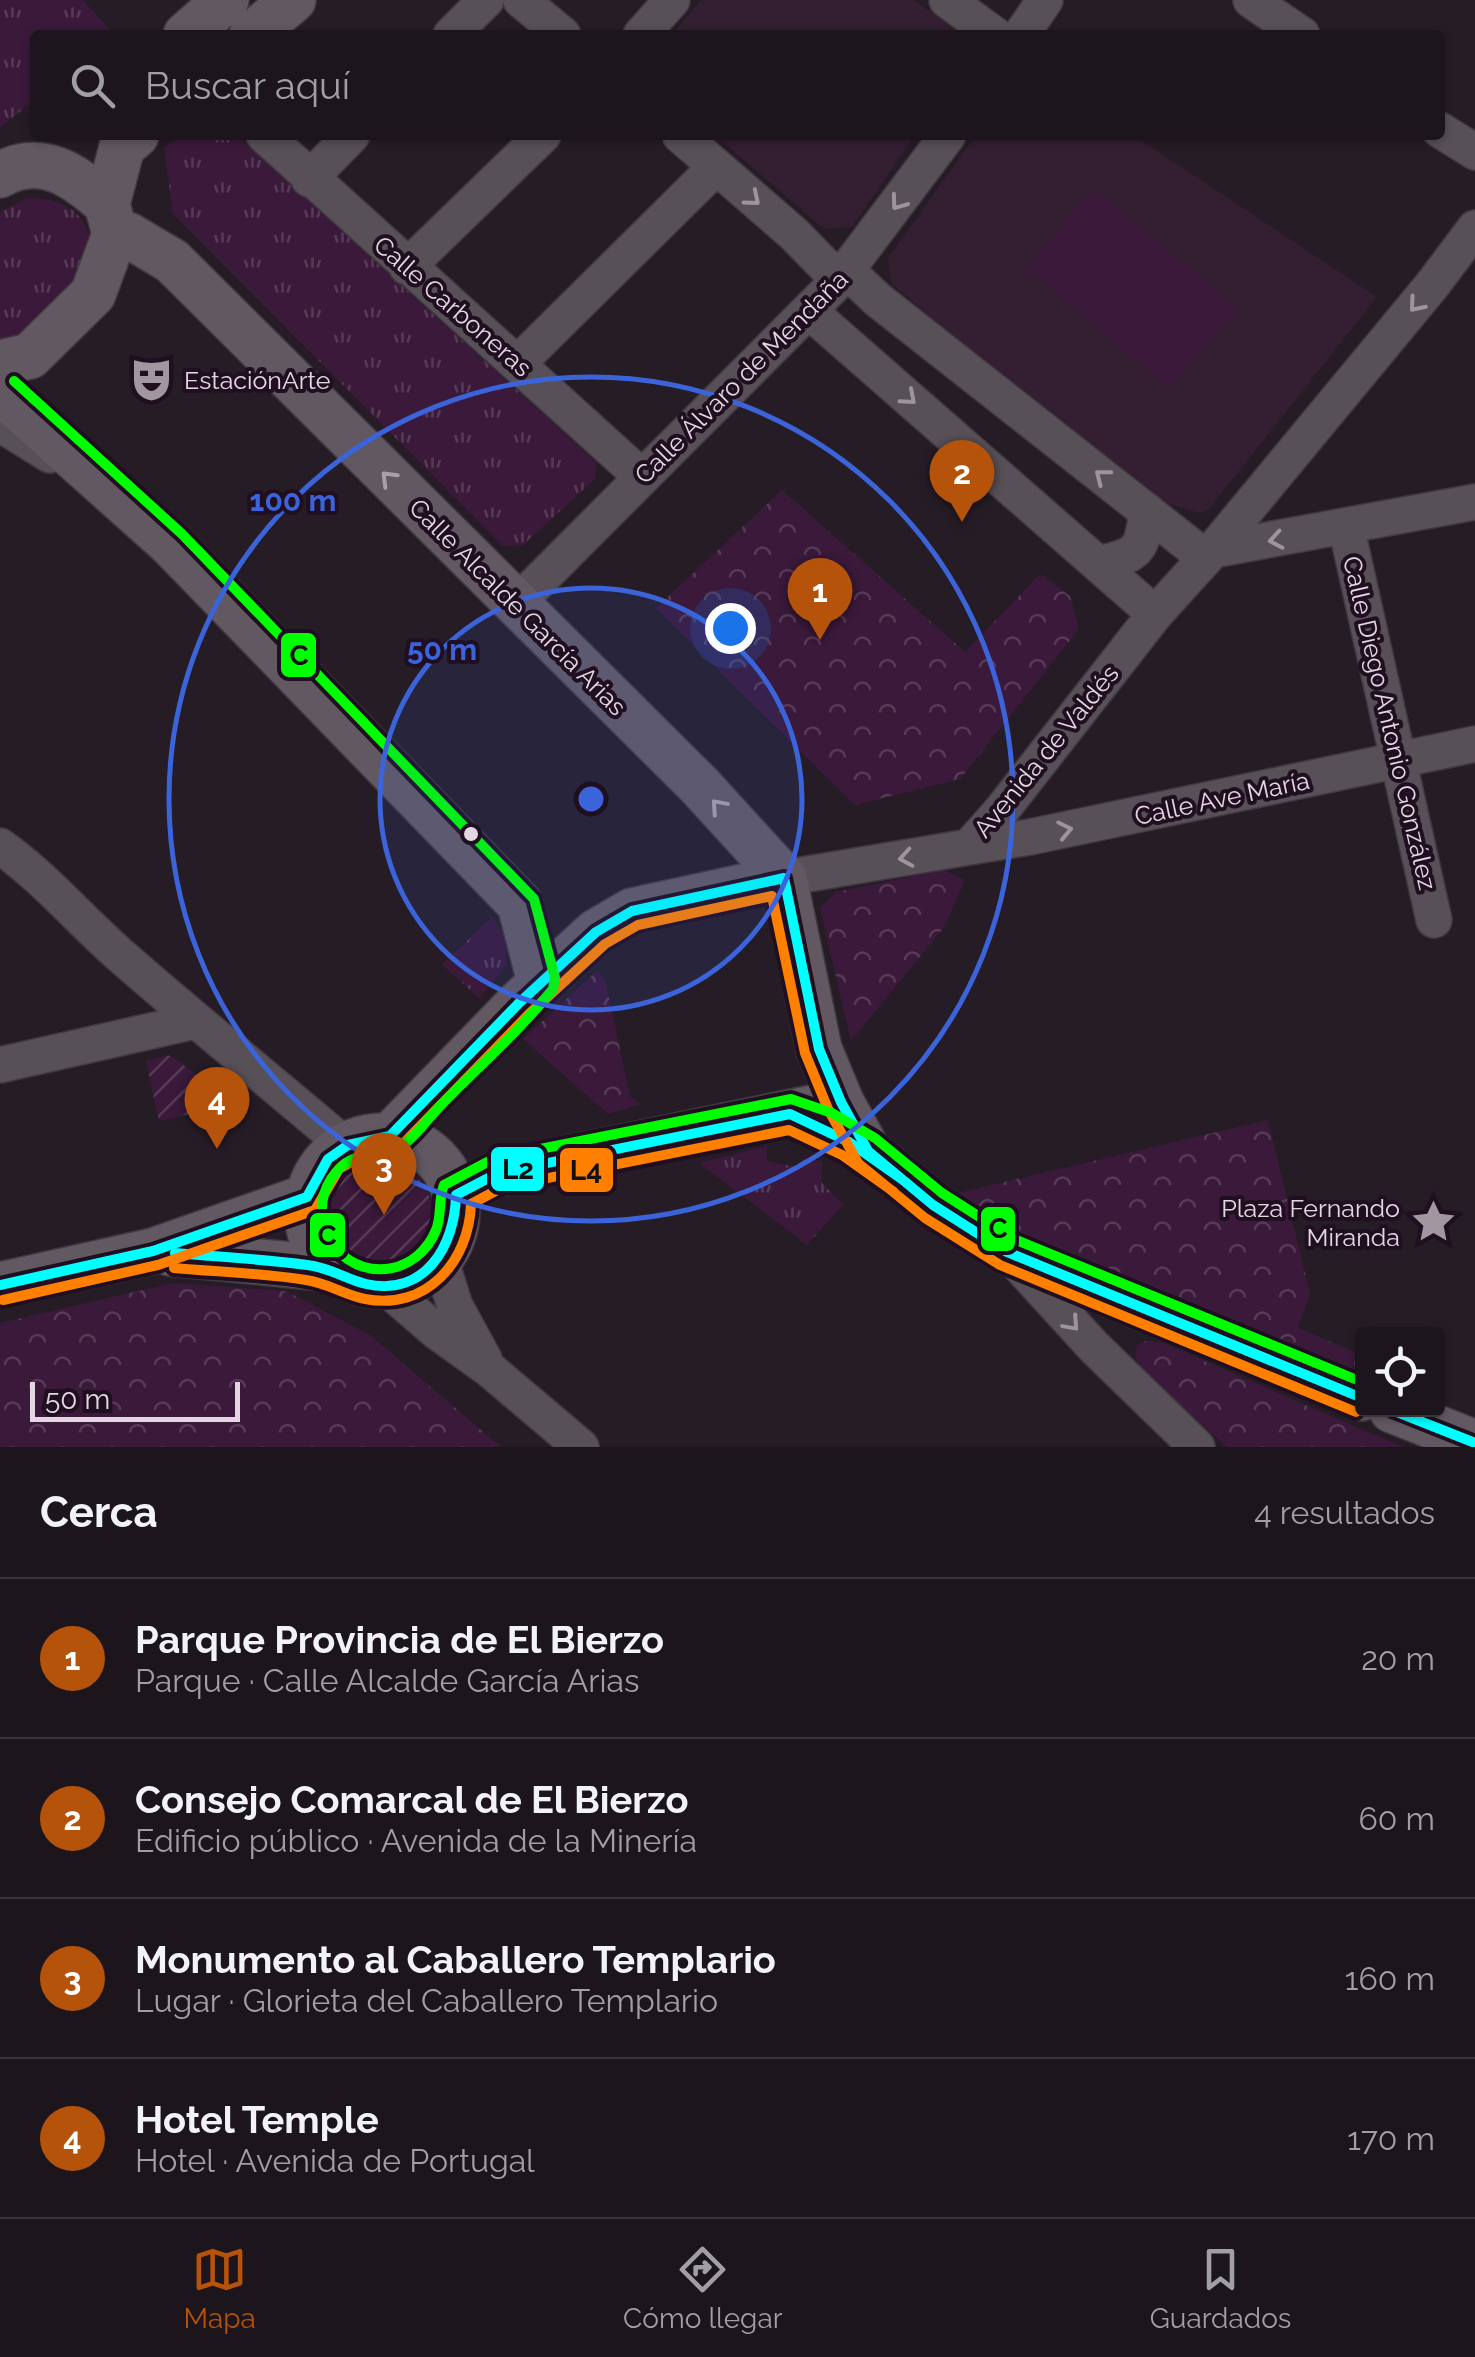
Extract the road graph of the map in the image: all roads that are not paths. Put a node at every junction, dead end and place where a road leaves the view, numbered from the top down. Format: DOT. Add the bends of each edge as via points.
graph roads {
  1 [pos="226,0"];
  2 [pos="292,0"];
  3 [pos="486,0"];
  4 [pos="521,0"];
  5 [pos="672,0"];
  6 [pos="947,0"];
  7 [pos="1045,0"];
  8 [pos="1251,0"];
  9 [pos="192,30"];
  10 [pos="258,30"];
  11 [pos="456,30"];
  12 [pos="558,30"];
  13 [pos="645,30"];
  14 [pos="988,30"];
  15 [pos="1024,30"];
  16 [pos="1295,30"];
  17 [pos="1445,133"];
  18 [pos="62,140"];
  19 [pos="130,140"];
  20 [pos="269,140"];
  21 [pos="347,140"];
  22 [pos="538,140"];
  23 [pos="686,140"];
  24 [pos="944,140"];
  25 [pos="1475,152"];
  26 [pos="716,167"];
  27 [pos="18,169"];
  28 [pos="309,178"];
  29 [pos="111,219"];
  30 [pos="1475,228"];
  31 [pos="407,267"];
  32 [pos="843,276"];
  33 [pos="809,311"];
  34 [pos="914,328"];
  35 [pos="518,362"];
  36 [pos="0,363"];
  37 [pos="872,366"];
  38 [pos="0,386"];
  39 [pos="0,424"];
  40 [pos="642,477"];
  41 [pos="111,491"];
  42 [pos="1475,502"];
  43 [pos="1147,512"];
  44 [pos="1346,526"];
  45 [pos="1209,554"];
  46 [pos="1098,564"];
  47 [pos="516,604"];
  48 [pos="1156,614"];
  49 [pos="1475,744"];
  50 [pos="1400,760"];
  51 [pos="0,846"];
  52 [pos="969,847"];
  53 [pos="16,873"];
  54 [pos="784,878"];
  55 [pos="1434,920"];
  56 [pos="540,982"];
  57 [pos="195,1021"];
  58 [pos="819,1048"];
  59 [pos="0,1065"];
  60 [pos="841,1102"];
  61 [pos="790,1114"];
  62 [pos="405,1119"];
  63 [pos="345,1144"];
  64 [pos="868,1151"];
  65 [pos="456,1195"];
  66 [pos="307,1196"];
  67 [pos="153,1251"];
  68 [pos="1006,1252"];
  69 [pos="440,1259"];
  70 [pos="334,1269"];
  71 [pos="0,1285"];
  72 [pos="384,1286"];
  73 [pos="489,1369"];
  74 [pos="1355,1395"];
  75 [pos="1414,1417"];
  76 [pos="1466,1434"];
  77 [pos="581,1447"];
  78 [pos="1197,1447"];
  1 -- 9 [label="main road"];
  2 -- 10 [label="main road"];
  3 -- 11 [label="street"];
  4 -- 12 [label="street"];
  5 -- 13 [label="street"];
  6 -- 14 [label="street"];
  7 -- 15 [label="street"];
  8 -- 16 [label="street"];
  17 -- 25 [label="street"];
  18 -- 27 [label="main road"];
  19 -- 29 [label="main road" via="122,147"];
  20 -- 28 [label="street, Calle Carboneras"];
  21 -- 28 [label="street"];
  22 -- 31 [label="street"];
  23 -- 26 [label="street"];
  24 -- 32 [label="street, Calle Álvaro de Mendaña, one-way"];
  26 -- 32 [label="street, one-way"];
  26 -- 35 [label="street"];
  27 -- 29 [label="main road, Calle Alcalde García Arias" via="86,186"];
  28 -- 31 [label="street, Calle Carboneras"];
  29 -- 36 [label="main road" via="93,294 30,356"];
  47 -- 29 [label="main road, Calle Alcalde García Arias, one-way" via="172,260"];
  30 -- 45 [label="street, Avenida de Valdés, one-way"];
  31 -- 35 [label="street, Calle Carboneras"];
  32 -- 33 [label="street, Calle Álvaro de Mendaña"];
  32 -- 34 [label="street"];
  33 -- 37 [label="street"];
  33 -- 40 [label="street, Calle Álvaro de Mendaña"];
  34 -- 37 [label="street" via="888,324 875,330 866,347"];
  43 -- 34 [label="street, one-way"];
  35 -- 40 [label="street, Calle Carboneras"];
  37 -- 46 [label="street, one-way"];
  38 -- 41 [label="main road"];
  39 -- 41 [label="street"];
  40 -- 47 [label="street, Calle Álvaro de Mendaña"];
  41 -- 56 [label="main road" via="231,603 520,904"];
  42 -- 44 [label="street"];
  43 -- 45 [label="street"];
  43 -- 46 [label="street" via="1143,542 1130,556"];
  44 -- 45 [label="street, one-way"];
  44 -- 50 [label="street, Calle Diego Antonio González"];
  45 -- 48 [label="street, Avenida de Valdés"];
  46 -- 48 [label="street"];
  54 -- 47 [label="main road, Calle Alcalde García Arias, one-way"];
  48 -- 52 [label="street, Avenida de Valdés"];
  49 -- 50 [label="street, Calle Ave María"];
  52 -- 50 [label="street, Calle Ave María, one-way"];
  50 -- 55 [label="street, Calle Diego Antonio González"];
  51 -- 53 [label="street"];
  52 -- 54 [label="street, Avenida de Valdés, one-way"];
  53 -- 57 [label="street" via="82,921"];
  54 -- 56 [label="main road, Avenida de Valdés" via="632,911 596,932"];
  54 -- 58 [label="main road"];
  56 -- 62 [label="main road, Avenida de Valdés"];
  57 -- 59 [label="street"];
  57 -- 63 [label="street"];
  58 -- 60 [label="main road"];
  58 -- 61 [label="main road"];
  60 -- 61 [label="main road"];
  60 -- 64 [label="main road"];
  61 -- 64 [label="main road"];
  61 -- 65 [label="main road" via="498,1173"];
  62 -- 63 [label="main road"];
  62 -- 65 [label="main road" via="413,1142 433,1154"];
  63 -- 66 [label="main road" via="321,1167"];
  64 -- 68 [label="main road"];
  65 -- 69 [label="main road" via="455,1228"];
  66 -- 67 [label="main road"];
  66 -- 70 [label="main road" via="310,1236"];
  67 -- 70 [label="main road"];
  67 -- 71 [label="main road"];
  68 -- 74 [label="main road"];
  68 -- 78 [label="street, one-way"];
  69 -- 72 [label="main road" via="405,1283"];
  69 -- 73 [label="street" via="455,1306"];
  70 -- 72 [label="main road"];
  72 -- 73 [label="street"];
  73 -- 77 [label="street"];
  75 -- 76 [label="main road"];
}
